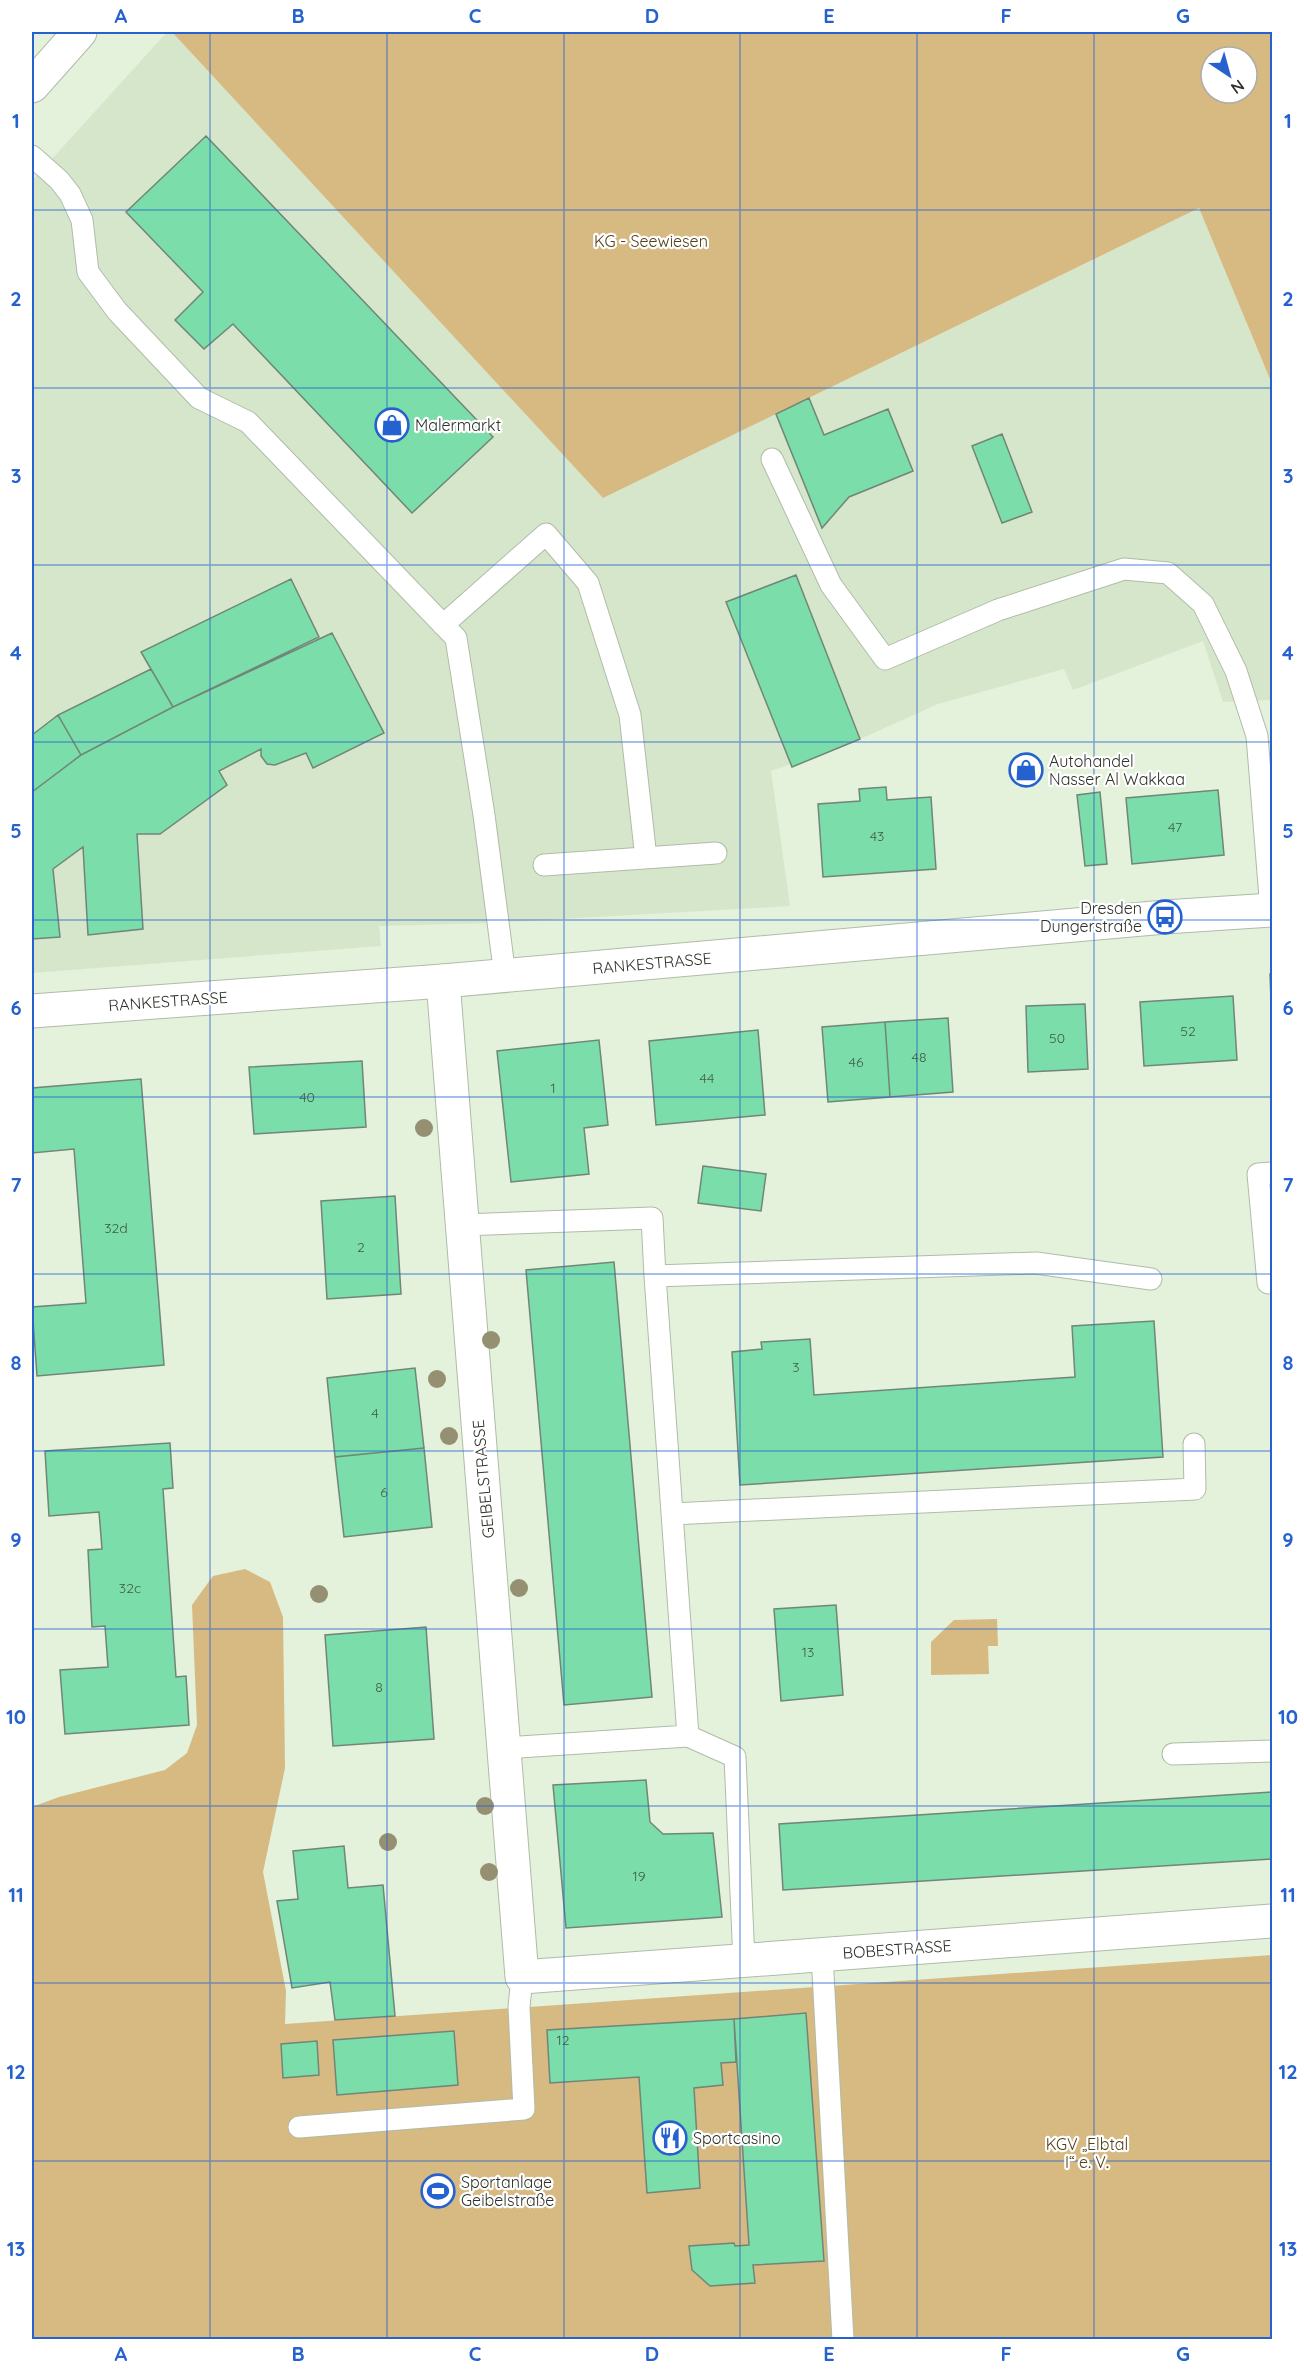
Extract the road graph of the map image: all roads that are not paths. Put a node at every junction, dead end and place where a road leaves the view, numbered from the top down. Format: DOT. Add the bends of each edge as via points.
graph roads {
  1 [pos="80,32"];
  2 [pos="32,86"];
  3 [pos="32,156"];
  4 [pos="772,459"];
  5 [pos="443,625"];
  6 [pos="716,853"];
  7 [pos="646,858"];
  8 [pos="544,865"];
  9 [pos="1272,910"];
  10 [pos="506,976"];
  11 [pos="443,981"];
  12 [pos="32,1011"];
  13 [pos="1272,1173"];
  14 [pos="462,1225"];
  15 [pos="655,1276"];
  16 [pos="1150,1279"];
  17 [pos="1268,1283"];
  18 [pos="1194,1444"];
  19 [pos="672,1514"];
  20 [pos="688,1736"];
  21 [pos="504,1748"];
  22 [pos="1272,1751"];
  23 [pos="1173,1754"];
  24 [pos="1272,1921"];
  25 [pos="822,1955"];
  26 [pos="744,1961"];
  27 [pos="522,1977"];
  28 [pos="299,2127"];
  29 [pos="843,2340"];
  1 -- 2 [label="street"];
  3 -- 5 [label="lane" via="70,194 82,220 88,273 117,311 199,398 248,422"];
  4 -- 9 [label="lane" via="831,585 885,659 998,610 1124,569 1168,573 1203,604 1236,671 1257,736"];
  5 -- 7 [label="lane" via="546,534 588,583 630,715"];
  5 -- 10 [label="lane" via="456,638"];
  6 -- 7 [label="lane"];
  7 -- 8 [label="lane"];
  9 -- 10 [label="street, RANKESTRASSE" via="1165,916"];
  10 -- 11 [label="street, RANKESTRASSE"];
  11 -- 12 [label="street, RANKESTRASSE"];
  11 -- 14 [label="street, GEIBELSTRASSE"];
  13 -- 17 [label="lane" via="1258,1174"];
  14 -- 15 [label="lane" via="652,1218"];
  14 -- 21 [label="street, GEIBELSTRASSE"];
  15 -- 16 [label="lane" via="1036,1263"];
  15 -- 19 [label="lane"];
  18 -- 19 [label="lane" via="1195,1489"];
  19 -- 20 [label="lane"];
  20 -- 21 [label="lane"];
  20 -- 26 [label="lane" via="735,1757"];
  21 -- 27 [label="street, GEIBELSTRASSE"];
  22 -- 23 [label="lane"];
  24 -- 25 [label="street, BOBESTRASSE"];
  25 -- 26 [label="street, BOBESTRASSE"];
  25 -- 29 [label="lane"];
  26 -- 27 [label="street, BOBESTRASSE"];
  27 -- 28 [label="lane" via="519,2007 524,2109"];
}
